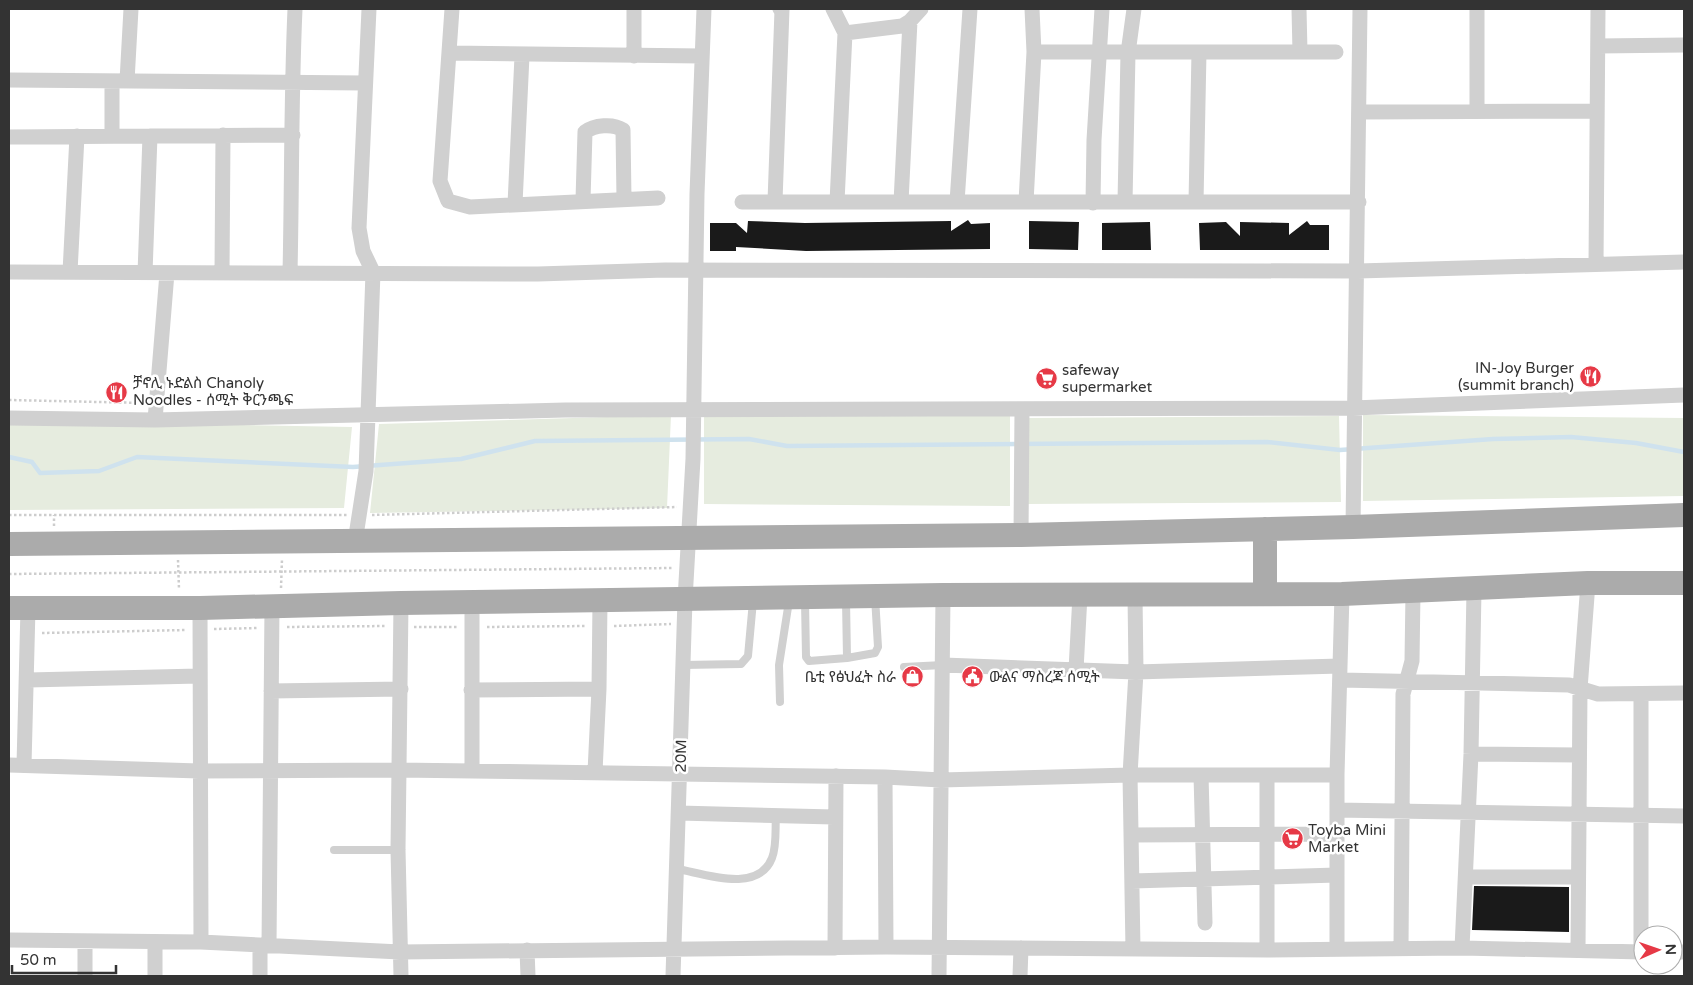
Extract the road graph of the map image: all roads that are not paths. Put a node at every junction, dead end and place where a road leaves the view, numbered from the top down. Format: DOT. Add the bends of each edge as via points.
graph roads {
  1 [pos="131,9"];
  2 [pos="295,9"];
  3 [pos="369,9"];
  4 [pos="452,9"];
  5 [pos="634,9"];
  6 [pos="704,9"];
  7 [pos="782,9"];
  8 [pos="833,9"];
  9 [pos="921,9"];
  10 [pos="970,9"];
  11 [pos="1032,9"];
  12 [pos="1102,9"];
  13 [pos="1134,9"];
  14 [pos="1299,9"];
  15 [pos="1360,9"];
  16 [pos="1477,9"];
  17 [pos="1598,9"];
  18 [pos="910,22"];
  19 [pos="845,33"];
  20 [pos="1684,45"];
  21 [pos="1598,46"];
  22 [pos="1099,51"];
  23 [pos="1034,52"];
  24 [pos="1199,52"];
  25 [pos="1300,52"];
  26 [pos="1336,52"];
  27 [pos="449,53"];
  28 [pos="1128,53"];
  29 [pos="522,56"];
  30 [pos="634,56"];
  31 [pos="702,56"];
  32 [pos="9,80"];
  33 [pos="119,82"];
  34 [pos="291,83"];
  35 [pos="364,83"];
  36 [pos="1477,111"];
  37 [pos="1598,111"];
  38 [pos="1360,112"];
  39 [pos="223,135"];
  40 [pos="293,135"];
  41 [pos="77,136"];
  42 [pos="112,136"];
  43 [pos="150,136"];
  44 [pos="9,137"];
  45 [pos="658,198"];
  46 [pos="624,199"];
  47 [pos="583,200"];
  48 [pos="775,201"];
  49 [pos="742,202"];
  50 [pos="836,202"];
  51 [pos="901,202"];
  52 [pos="957,202"];
  53 [pos="1026,202"];
  54 [pos="1094,202"];
  55 [pos="1125,202"];
  56 [pos="1196,202"];
  57 [pos="1359,202"];
  58 [pos="515,204"];
  59 [pos="1684,262"];
  60 [pos="1596,264"];
  61 [pos="696,271"];
  62 [pos="1358,271"];
  63 [pos="9,272"];
  64 [pos="70,272"];
  65 [pos="145,272"];
  66 [pos="373,272"];
  67 [pos="167,273"];
  68 [pos="222,273"];
  69 [pos="290,273"];
  70 [pos="1684,395"];
  71 [pos="1353,408"];
  72 [pos="694,410"];
  73 [pos="1022,410"];
  74 [pos="368,416"];
  75 [pos="9,418"];
  76 [pos="155,420"];
  77 [pos="1684,515"];
  78 [pos="1353,527"];
  79 [pos="1265,529"];
  80 [pos="1021,535"];
  81 [pos="688,537"];
  82 [pos="354,542"];
  83 [pos="9,544"];
  84 [pos="1588,583"];
  85 [pos="1684,583"];
  86 [pos="1474,590"];
  87 [pos="1413,592"];
  88 [pos="1265,594"];
  89 [pos="1342,594"];
  90 [pos="1080,595"];
  91 [pos="1135,595"];
  92 [pos="943,596"];
  93 [pos="875,597"];
  94 [pos="846,598"];
  95 [pos="753,599"];
  96 [pos="797,599"];
  97 [pos="685,600"];
  98 [pos="600,601"];
  99 [pos="472,602"];
  100 [pos="401,603"];
  101 [pos="18,608"];
  102 [pos="275,613"];
  103 [pos="193,616"];
  104 [pos="847,658"];
  105 [pos="683,665"];
  106 [pos="943,665"];
  107 [pos="904,667"];
  108 [pos="1076,670"];
  109 [pos="1136,672"];
  110 [pos="1341,673"];
  111 [pos="199,676"];
  112 [pos="28,680"];
  113 [pos="1407,681"];
  114 [pos="1473,684"];
  115 [pos="400,689"];
  116 [pos="599,689"];
  117 [pos="470,690"];
  118 [pos="1580,690"];
  119 [pos="270,691"];
  120 [pos="1684,693"];
  121 [pos="1641,694"];
  122 [pos="780,702"];
  123 [pos="1471,754"];
  124 [pos="1579,754"];
  125 [pos="9,765"];
  126 [pos="24,766"];
  127 [pos="399,770"];
  128 [pos="199,771"];
  129 [pos="472,771"];
  130 [pos="270,772"];
  131 [pos="595,772"];
  132 [pos="681,773"];
  133 [pos="1130,775"];
  134 [pos="1201,775"];
  135 [pos="1267,775"];
  136 [pos="1337,775"];
  137 [pos="836,776"];
  138 [pos="885,777"];
  139 [pos="941,780"];
  140 [pos="1337,810"];
  141 [pos="1402,812"];
  142 [pos="680,813"];
  143 [pos="1469,813"];
  144 [pos="776,815"];
  145 [pos="1577,815"];
  146 [pos="1641,815"];
  147 [pos="1684,816"];
  148 [pos="834,817"];
  149 [pos="1267,834"];
  150 [pos="1337,834"];
  151 [pos="1131,835"];
  152 [pos="1202,835"];
  153 [pos="334,850"];
  154 [pos="398,850"];
  155 [pos="678,869"];
  156 [pos="1337,875"];
  157 [pos="1267,877"];
  158 [pos="1578,877"];
  159 [pos="1466,878"];
  160 [pos="1204,879"];
  161 [pos="1132,881"];
  162 [pos="1205,923"];
  163 [pos="1642,925"];
  164 [pos="9,940"];
  165 [pos="85,940"];
  166 [pos="155,942"];
  167 [pos="201,942"];
  168 [pos="264,946"];
  169 [pos="886,947"];
  170 [pos="939,947"];
  171 [pos="835,948"];
  172 [pos="1021,948"];
  173 [pos="1400,948"];
  174 [pos="1462,948"];
  175 [pos="1133,949"];
  176 [pos="1337,949"];
  177 [pos="527,950"];
  178 [pos="674,950"];
  179 [pos="1267,950"];
  180 [pos="1578,950"];
  181 [pos="400,952"];
  182 [pos="1633,952"];
  183 [pos="85,976"];
  184 [pos="155,976"];
  185 [pos="260,976"];
  186 [pos="401,976"];
  187 [pos="528,976"];
  188 [pos="673,976"];
  189 [pos="939,976"];
  190 [pos="1020,976"];
  1 -- 33 [label="street"];
  2 -- 34 [label="street"];
  3 -- 35 [label="street"];
  4 -- 27 [label="street"];
  5 -- 30 [label="street"];
  6 -- 31 [label="street, 20M"];
  7 -- 48 [label="street"];
  8 -- 19 [label="street"];
  9 -- 18 [label="street"];
  10 -- 52 [label="street"];
  11 -- 23 [label="street"];
  12 -- 22 [label="street"];
  13 -- 28 [label="street"];
  14 -- 25 [label="street"];
  15 -- 38 [label="street"];
  16 -- 36 [label="street"];
  17 -- 21 [label="street"];
  18 -- 19 [label="street" via="902,26"];
  18 -- 51 [label="street"];
  19 -- 50 [label="street"];
  20 -- 21 [label="street"];
  21 -- 37 [label="street"];
  22 -- 23 [label="street"];
  22 -- 28 [label="street"];
  22 -- 54 [label="street"];
  23 -- 53 [label="street"];
  24 -- 25 [label="street"];
  24 -- 28 [label="street"];
  24 -- 56 [label="street"];
  25 -- 26 [label="street"];
  27 -- 29 [label="street"];
  27 -- 58 [label="street" via="440,181 448,201 470,207"];
  28 -- 55 [label="street"];
  29 -- 30 [label="street"];
  29 -- 58 [label="street"];
  30 -- 31 [label="street"];
  31 -- 61 [label="street, 20M"];
  32 -- 33 [label="street"];
  33 -- 34 [label="street"];
  33 -- 42 [label="street"];
  34 -- 35 [label="street"];
  34 -- 40 [label="street"];
  35 -- 66 [label="street" via="359,228 362,251"];
  36 -- 37 [label="street"];
  36 -- 38 [label="street"];
  37 -- 60 [label="street"];
  38 -- 57 [label="street"];
  39 -- 40 [label="street"];
  39 -- 43 [label="street"];
  39 -- 68 [label="street"];
  40 -- 69 [label="street"];
  41 -- 42 [label="street"];
  41 -- 44 [label="street"];
  41 -- 64 [label="street"];
  42 -- 43 [label="street"];
  43 -- 65 [label="street"];
  45 -- 46 [label="street"];
  46 -- 47 [label="street"];
  46 -- 47 [label="street" via="623,130 618,126 592,126 585,132"];
  47 -- 58 [label="street"];
  48 -- 49 [label="street"];
  48 -- 50 [label="street"];
  50 -- 51 [label="street"];
  51 -- 52 [label="street"];
  52 -- 53 [label="street"];
  53 -- 54 [label="street"];
  54 -- 55 [label="street"];
  55 -- 56 [label="street"];
  56 -- 57 [label="street"];
  57 -- 62 [label="street"];
  59 -- 60 [label="street"];
  60 -- 62 [label="street"];
  61 -- 62 [label="street"];
  61 -- 66 [label="street" via="538,274"];
  61 -- 72 [label="street, 20M"];
  62 -- 71 [label="street"];
  63 -- 64 [label="street"];
  64 -- 65 [label="street"];
  65 -- 67 [label="street"];
  66 -- 69 [label="street"];
  66 -- 74 [label="street"];
  67 -- 68 [label="street"];
  67 -- 76 [label="street"];
  68 -- 69 [label="street"];
  70 -- 71 [label="street"];
  71 -- 73 [label="street"];
  71 -- 78 [label="street" via="1356,456"];
  72 -- 73 [label="street"];
  72 -- 74 [label="street"];
  72 -- 81 [label="street, 20M"];
  73 -- 80 [label="street"];
  74 -- 76 [label="street"];
  74 -- 82 [label="street" via="366,471"];
  75 -- 76 [label="street"];
  77 -- 78 [label="main road"];
  78 -- 79 [label="main road"];
  79 -- 80 [label="main road"];
  79 -- 88 [label="main road"];
  80 -- 81 [label="main road"];
  81 -- 82 [label="main road"];
  81 -- 97 [label="street, 20M"];
  82 -- 83 [label="main road"];
  84 -- 85 [label="main road"];
  84 -- 86 [label="main road"];
  84 -- 118 [label="street"];
  86 -- 87 [label="main road"];
  86 -- 114 [label="street"];
  87 -- 89 [label="main road"];
  87 -- 113 [label="street" via="1412,661"];
  88 -- 89 [label="main road"];
  88 -- 91 [label="main road"];
  89 -- 110 [label="street"];
  90 -- 91 [label="main road"];
  90 -- 92 [label="main road"];
  90 -- 108 [label="street"];
  91 -- 109 [label="street"];
  92 -- 93 [label="main road"];
  92 -- 106 [label="street"];
  93 -- 94 [label="main road"];
  93 -- 104 [label="lane" via="878,647 874,652"];
  94 -- 96 [label="main road"];
  94 -- 104 [label="lane"];
  95 -- 96 [label="main road"];
  95 -- 97 [label="main road"];
  95 -- 105 [label="lane" via="748,656 740,664"];
  96 -- 104 [label="lane" via="809,661"];
  96 -- 122 [label="lane" via="779,665"];
  97 -- 98 [label="main road"];
  97 -- 105 [label="street, 20M"];
  98 -- 99 [label="main road"];
  98 -- 116 [label="street"];
  99 -- 100 [label="main road"];
  99 -- 117 [label="street"];
  100 -- 102 [label="main road"];
  100 -- 115 [label="street"];
  101 -- 103 [label="main road"];
  101 -- 112 [label="street" via="28,633"];
  102 -- 103 [label="main road"];
  102 -- 119 [label="street"];
  103 -- 111 [label="street"];
  105 -- 132 [label="street, 20M"];
  106 -- 107 [label="lane"];
  106 -- 108 [label="street"];
  106 -- 139 [label="street"];
  108 -- 109 [label="street"];
  109 -- 110 [label="street"];
  109 -- 133 [label="street"];
  110 -- 113 [label="street"];
  110 -- 136 [label="street"];
  111 -- 112 [label="street"];
  111 -- 128 [label="street"];
  112 -- 126 [label="street"];
  113 -- 114 [label="street"];
  113 -- 141 [label="street" via="1403,694"];
  114 -- 118 [label="street" via="1569,685"];
  114 -- 123 [label="street"];
  115 -- 119 [label="street"];
  115 -- 127 [label="street"];
  116 -- 117 [label="street"];
  116 -- 131 [label="street"];
  117 -- 129 [label="street"];
  118 -- 121 [label="street" via="1598,694"];
  118 -- 124 [label="street"];
  119 -- 130 [label="street"];
  120 -- 121 [label="street"];
  121 -- 146 [label="street"];
  123 -- 124 [label="street"];
  123 -- 143 [label="street"];
  124 -- 145 [label="street"];
  125 -- 126 [label="street"];
  126 -- 128 [label="street"];
  127 -- 129 [label="street"];
  127 -- 130 [label="street"];
  127 -- 154 [label="street"];
  128 -- 130 [label="street"];
  128 -- 167 [label="street"];
  129 -- 131 [label="street"];
  130 -- 168 [label="street"];
  131 -- 132 [label="street"];
  132 -- 137 [label="street"];
  132 -- 142 [label="street, 20M"];
  133 -- 134 [label="street"];
  133 -- 139 [label="street"];
  133 -- 151 [label="street"];
  134 -- 135 [label="street"];
  134 -- 152 [label="street"];
  135 -- 136 [label="street"];
  135 -- 149 [label="street"];
  136 -- 140 [label="street"];
  137 -- 138 [label="street"];
  137 -- 148 [label="street"];
  138 -- 139 [label="street"];
  138 -- 169 [label="street"];
  139 -- 170 [label="street"];
  140 -- 141 [label="street"];
  140 -- 150 [label="street"];
  141 -- 143 [label="street"];
  141 -- 173 [label="street"];
  142 -- 144 [label="street"];
  142 -- 155 [label="street, 20M"];
  143 -- 145 [label="street"];
  143 -- 159 [label="street"];
  144 -- 148 [label="street"];
  144 -- 155 [label="lane" via="773,856 766,868 752,877 731,878"];
  145 -- 146 [label="street"];
  145 -- 158 [label="street"];
  146 -- 147 [label="street"];
  146 -- 163 [label="street"];
  148 -- 171 [label="street"];
  149 -- 150 [label="street"];
  149 -- 152 [label="street"];
  149 -- 157 [label="street"];
  150 -- 156 [label="street"];
  151 -- 152 [label="street"];
  151 -- 161 [label="street"];
  152 -- 160 [label="street"];
  153 -- 154 [label="lane"];
  154 -- 181 [label="street"];
  155 -- 178 [label="street, 20M"];
  156 -- 157 [label="street"];
  156 -- 176 [label="street"];
  157 -- 160 [label="street"];
  157 -- 179 [label="street"];
  158 -- 159 [label="street"];
  158 -- 180 [label="street"];
  159 -- 174 [label="street"];
  160 -- 161 [label="street"];
  160 -- 162 [label="street"];
  161 -- 175 [label="street"];
  164 -- 165 [label="street"];
  165 -- 166 [label="street"];
  165 -- 183 [label="street"];
  166 -- 167 [label="street"];
  166 -- 184 [label="street"];
  167 -- 168 [label="street"];
  168 -- 181 [label="street"];
  168 -- 185 [label="street"];
  169 -- 170 [label="street"];
  169 -- 171 [label="street"];
  170 -- 172 [label="street"];
  170 -- 189 [label="street"];
  171 -- 178 [label="street"];
  172 -- 175 [label="street"];
  172 -- 190 [label="street"];
  173 -- 174 [label="street"];
  173 -- 176 [label="street"];
  174 -- 180 [label="street"];
  175 -- 179 [label="street"];
  176 -- 179 [label="street"];
  177 -- 178 [label="street"];
  177 -- 181 [label="street"];
  177 -- 187 [label="street"];
  178 -- 188 [label="street, 20M"];
  180 -- 182 [label="street"];
  181 -- 186 [label="street"];
}
